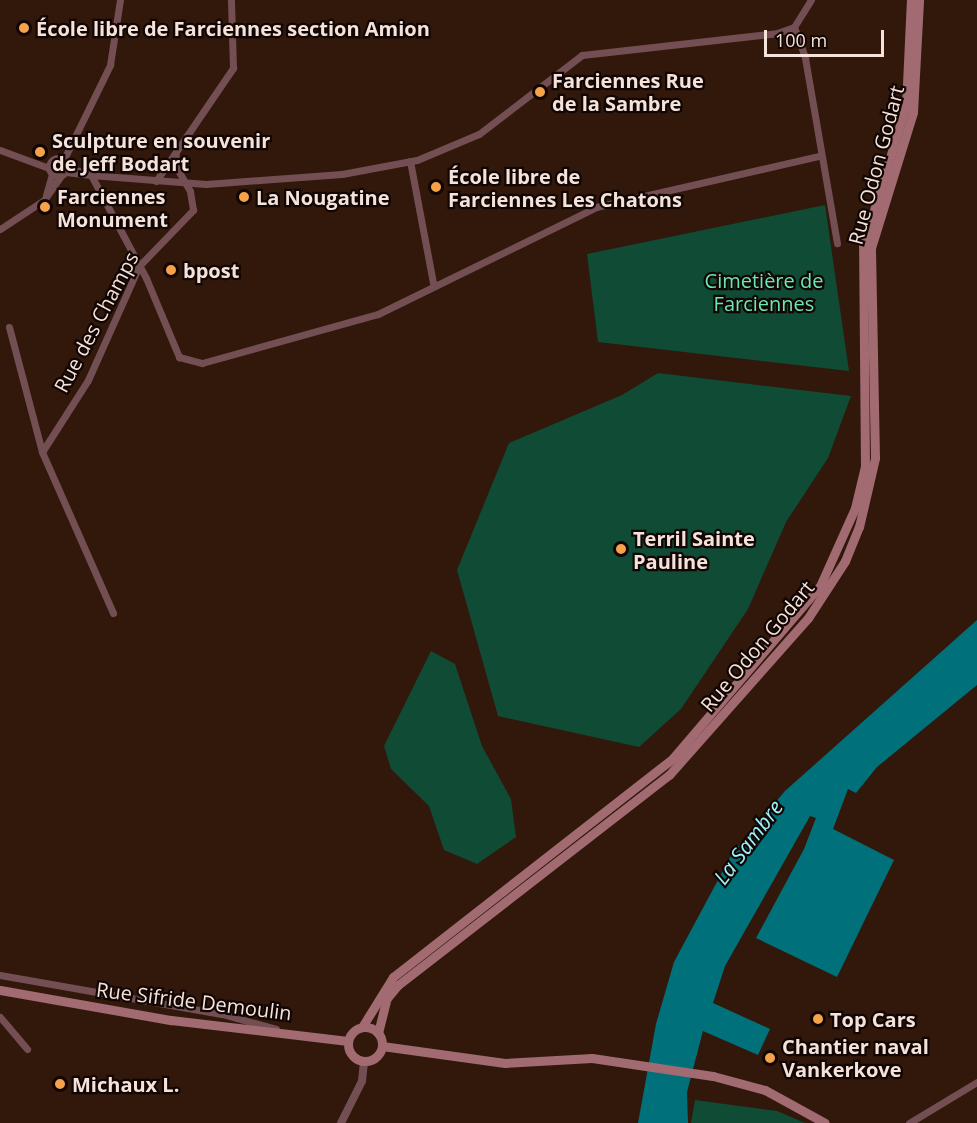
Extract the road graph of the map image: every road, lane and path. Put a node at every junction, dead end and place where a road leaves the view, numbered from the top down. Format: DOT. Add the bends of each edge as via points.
graph roads {
  1 [pos="120,0"];
  2 [pos="231,0"];
  3 [pos="811,0"];
  4 [pos="911,0"];
  5 [pos="919,0"];
  6 [pos="794,27"];
  7 [pos="0,150"];
  8 [pos="176,152"];
  9 [pos="819,156"];
  10 [pos="64,159"];
  11 [pos="410,161"];
  12 [pos="50,171"];
  13 [pos="65,172"];
  14 [pos="91,175"];
  15 [pos="156,181"];
  16 [pos="186,183"];
  17 [pos="44,200"];
  18 [pos="0,229"];
  19 [pos="837,243"];
  20 [pos="139,266"];
  21 [pos="433,283"];
  22 [pos="9,327"];
  23 [pos="42,452"];
  24 [pos="113,613"];
  25 [pos="0,975"];
  26 [pos="0,990"];
  27 [pos="0,1017"];
  28 [pos="362,1027"];
  29 [pos="276,1029"];
  30 [pos="378,1033"];
  31 [pos="348,1041"];
  32 [pos="382,1046"];
  33 [pos="27,1049"];
  34 [pos="364,1061"];
  35 [pos="977,1082"];
  36 [pos="341,1123"];
  37 [pos="825,1123"];
  38 [pos="909,1123"];
  1 -- 10 [label="street" via="110,65"];
  2 -- 8 [label="street" via="233,68"];
  3 -- 6 [label="street"];
  4 -- 28 [label="main road, Rue Odon Godart" via="906,105 863,246 865,466 855,508 820,586 673,758 393,977"];
  5 -- 30 [label="main road, Rue Odon Godart" via="913,112 871,248 875,458 859,527 844,561 808,618 669,776 398,985 387,998"];
  6 -- 9 [label="street" via="805,58"];
  6 -- 11 [label="street" via="582,55 479,134"];
  7 -- 12 [label="street"];
  8 -- 15 [label="street"];
  8 -- 16 [label="street, Rue des Champs" via="176,165"];
  9 -- 19 [label="street"];
  9 -- 21 [label="street" via="596,207"];
  10 -- 12 [label="street" via="52,160"];
  10 -- 13 [label="street"];
  11 -- 16 [label="street" via="342,174"];
  11 -- 21 [label="street"];
  12 -- 13 [label="street"];
  12 -- 17 [label="street"];
  13 -- 14 [label="street"];
  13 -- 17 [label="street"];
  14 -- 15 [label="street"];
  14 -- 20 [label="street"];
  15 -- 16 [label="street"];
  16 -- 20 [label="street, Rue des Champs" via="193,199 188,220"];
  17 -- 18 [label="street"];
  20 -- 21 [label="street" via="179,357 202,363 378,314"];
  20 -- 23 [label="street, Rue des Champs" via="88,380"];
  22 -- 23 [label="street"];
  23 -- 24 [label="street"];
  25 -- 29 [label="street" via="222,1014"];
  26 -- 29 [label="main road, Rue Sifride Demoulin" via="171,1020"];
  27 -- 33 [label="street"];
  28 -- 30 [label="main road"];
  28 -- 31 [label="main road"];
  29 -- 31 [label="main road, Rue Sifride Demoulin"];
  30 -- 32 [label="main road"];
  31 -- 34 [label="main road" via="351,1054"];
  32 -- 34 [label="main road" via="378,1055"];
  32 -- 37 [label="main road" via="505,1063 592,1058 713,1076 765,1090"];
  34 -- 36 [label="street" via="362,1081"];
  35 -- 38 [label="street"];
}
